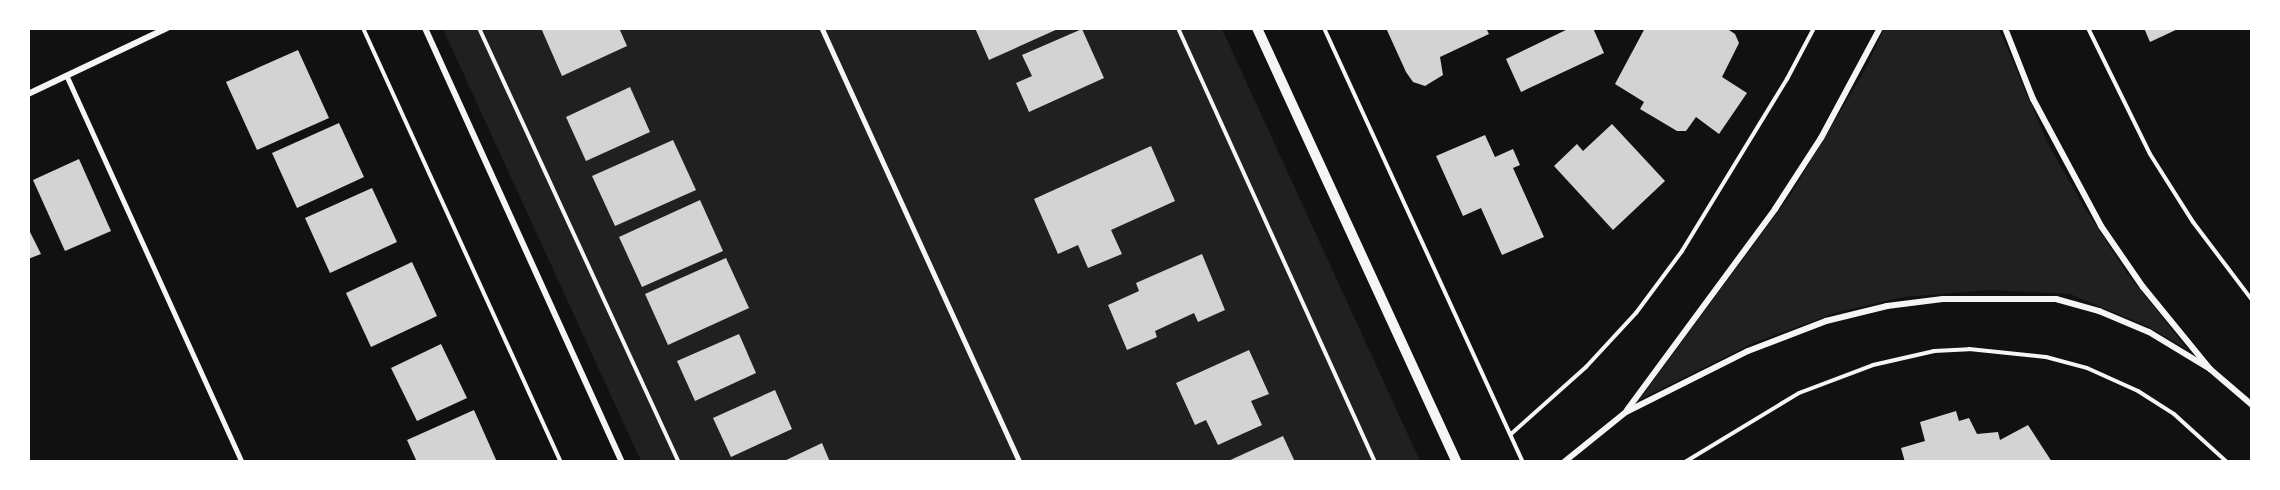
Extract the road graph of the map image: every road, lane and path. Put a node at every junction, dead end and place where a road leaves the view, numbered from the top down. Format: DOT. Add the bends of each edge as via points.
graph roads {
  1 [pos="167,28"];
  2 [pos="363,28"];
  3 [pos="425,28"];
  4 [pos="479,28"];
  5 [pos="822,28"];
  6 [pos="1178,28"];
  7 [pos="1257,28"];
  8 [pos="1324,28"];
  9 [pos="1814,28"];
  10 [pos="1880,28"];
  11 [pos="2005,28"];
  12 [pos="2088,28"];
  13 [pos="67,76"];
  14 [pos="28,94"];
  15 [pos="2252,300"];
  16 [pos="2210,369"];
  17 [pos="2252,405"];
  18 [pos="1626,412"];
  19 [pos="1511,434"];
  20 [pos="242,462"];
  21 [pos="561,462"];
  22 [pos="622,462"];
  23 [pos="679,462"];
  24 [pos="1020,462"];
  25 [pos="1375,462"];
  26 [pos="1457,462"];
  27 [pos="1523,462"];
  28 [pos="1563,462"];
  29 [pos="1685,462"];
  30 [pos="2227,462"];
  1 -- 13 [label="street"];
  2 -- 21 [label="path"];
  3 -- 22 [label="street"];
  4 -- 23 [label="path"];
  5 -- 24 [label="lane"];
  6 -- 25 [label="path"];
  7 -- 26 [label="street"];
  8 -- 19 [label="path"];
  9 -- 19 [label="path" via="1787,80 1688,241 1636,313 1586,367"];
  10 -- 18 [label="street" via="1821,138 1775,209"];
  11 -- 16 [label="street" via="2038,110 2101,226"];
  12 -- 15 [label="path" via="2150,154 2193,222"];
  13 -- 14 [label="street"];
  13 -- 20 [label="lane"];
  16 -- 17 [label="street"];
  16 -- 18 [label="street" via="2149,332 2067,302 2001,297 1943,299 1887,306 1826,321 1748,351"];
  18 -- 28 [label="street"];
  19 -- 27 [label="path"];
  29 -- 30 [label="path" via="1732,430 1799,393 1873,365 1934,351 1970,349 2046,357 2087,368 2138,391 2174,414"];
}
